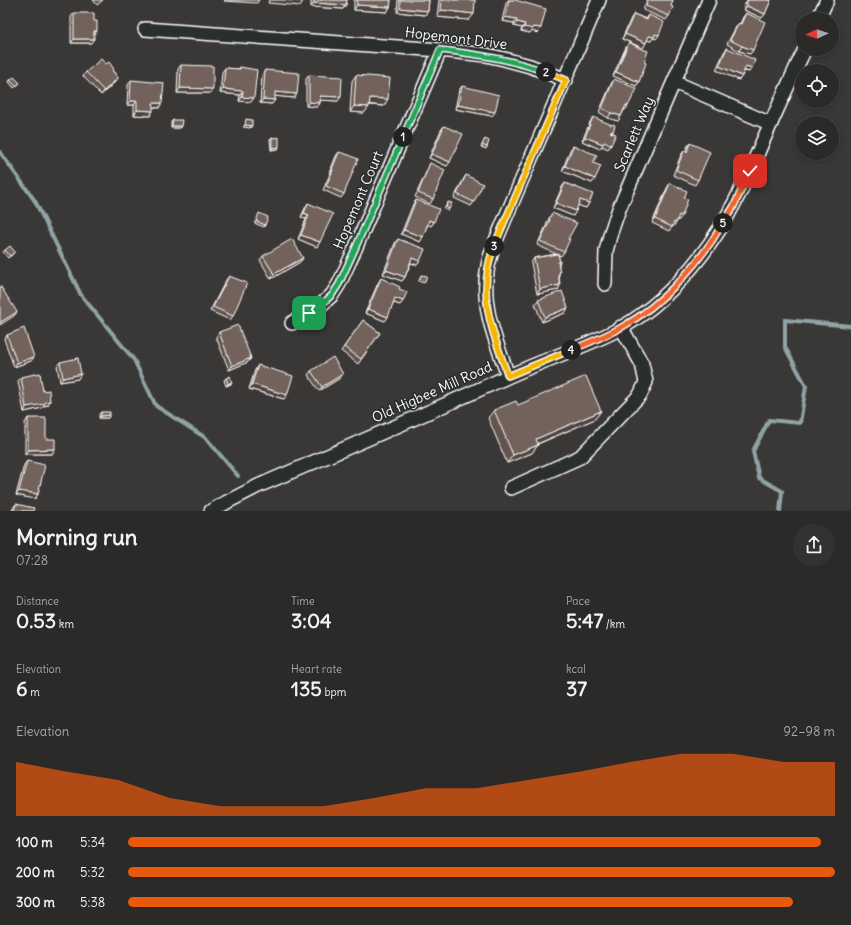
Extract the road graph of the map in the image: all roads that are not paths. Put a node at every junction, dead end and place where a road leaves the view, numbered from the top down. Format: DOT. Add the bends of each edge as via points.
graph roads {
  1 [pos="600,0"];
  2 [pos="709,0"];
  3 [pos="826,0"];
  4 [pos="821,12"];
  5 [pos="145,29"];
  6 [pos="440,50"];
  7 [pos="802,56"];
  8 [pos="566,80"];
  9 [pos="674,82"];
  10 [pos="771,124"];
  11 [pos="605,284"];
  12 [pos="292,323"];
  13 [pos="621,327"];
  14 [pos="508,376"];
  15 [pos="511,488"];
  16 [pos="211,511"];
  1 -- 8 [label="street"];
  2 -- 9 [label="street, Scarlett Way"];
  3 -- 4 [label="street"];
  5 -- 6 [label="street, Hopemont Drive"];
  6 -- 8 [label="street, Hopemont Drive" via="504,59"];
  6 -- 12 [label="street, Hopemont Court" via="339,284 321,305"];
  7 -- 10 [label="street, Old Higbee Mill Road"];
  8 -- 14 [label="street" via="505,219 487,270 485,286 490,320"];
  9 -- 10 [label="street"];
  9 -- 11 [label="street, Scarlett Way" via="611,232 606,251"];
  10 -- 13 [label="street, Old Higbee Mill Road" via="734,206 700,258 655,304"];
  13 -- 14 [label="street, Old Higbee Mill Road"];
  13 -- 15 [label="street" via="642,364 646,382 640,395 580,457"];
  14 -- 16 [label="street, Old Higbee Mill Road" via="258,486"];
}
